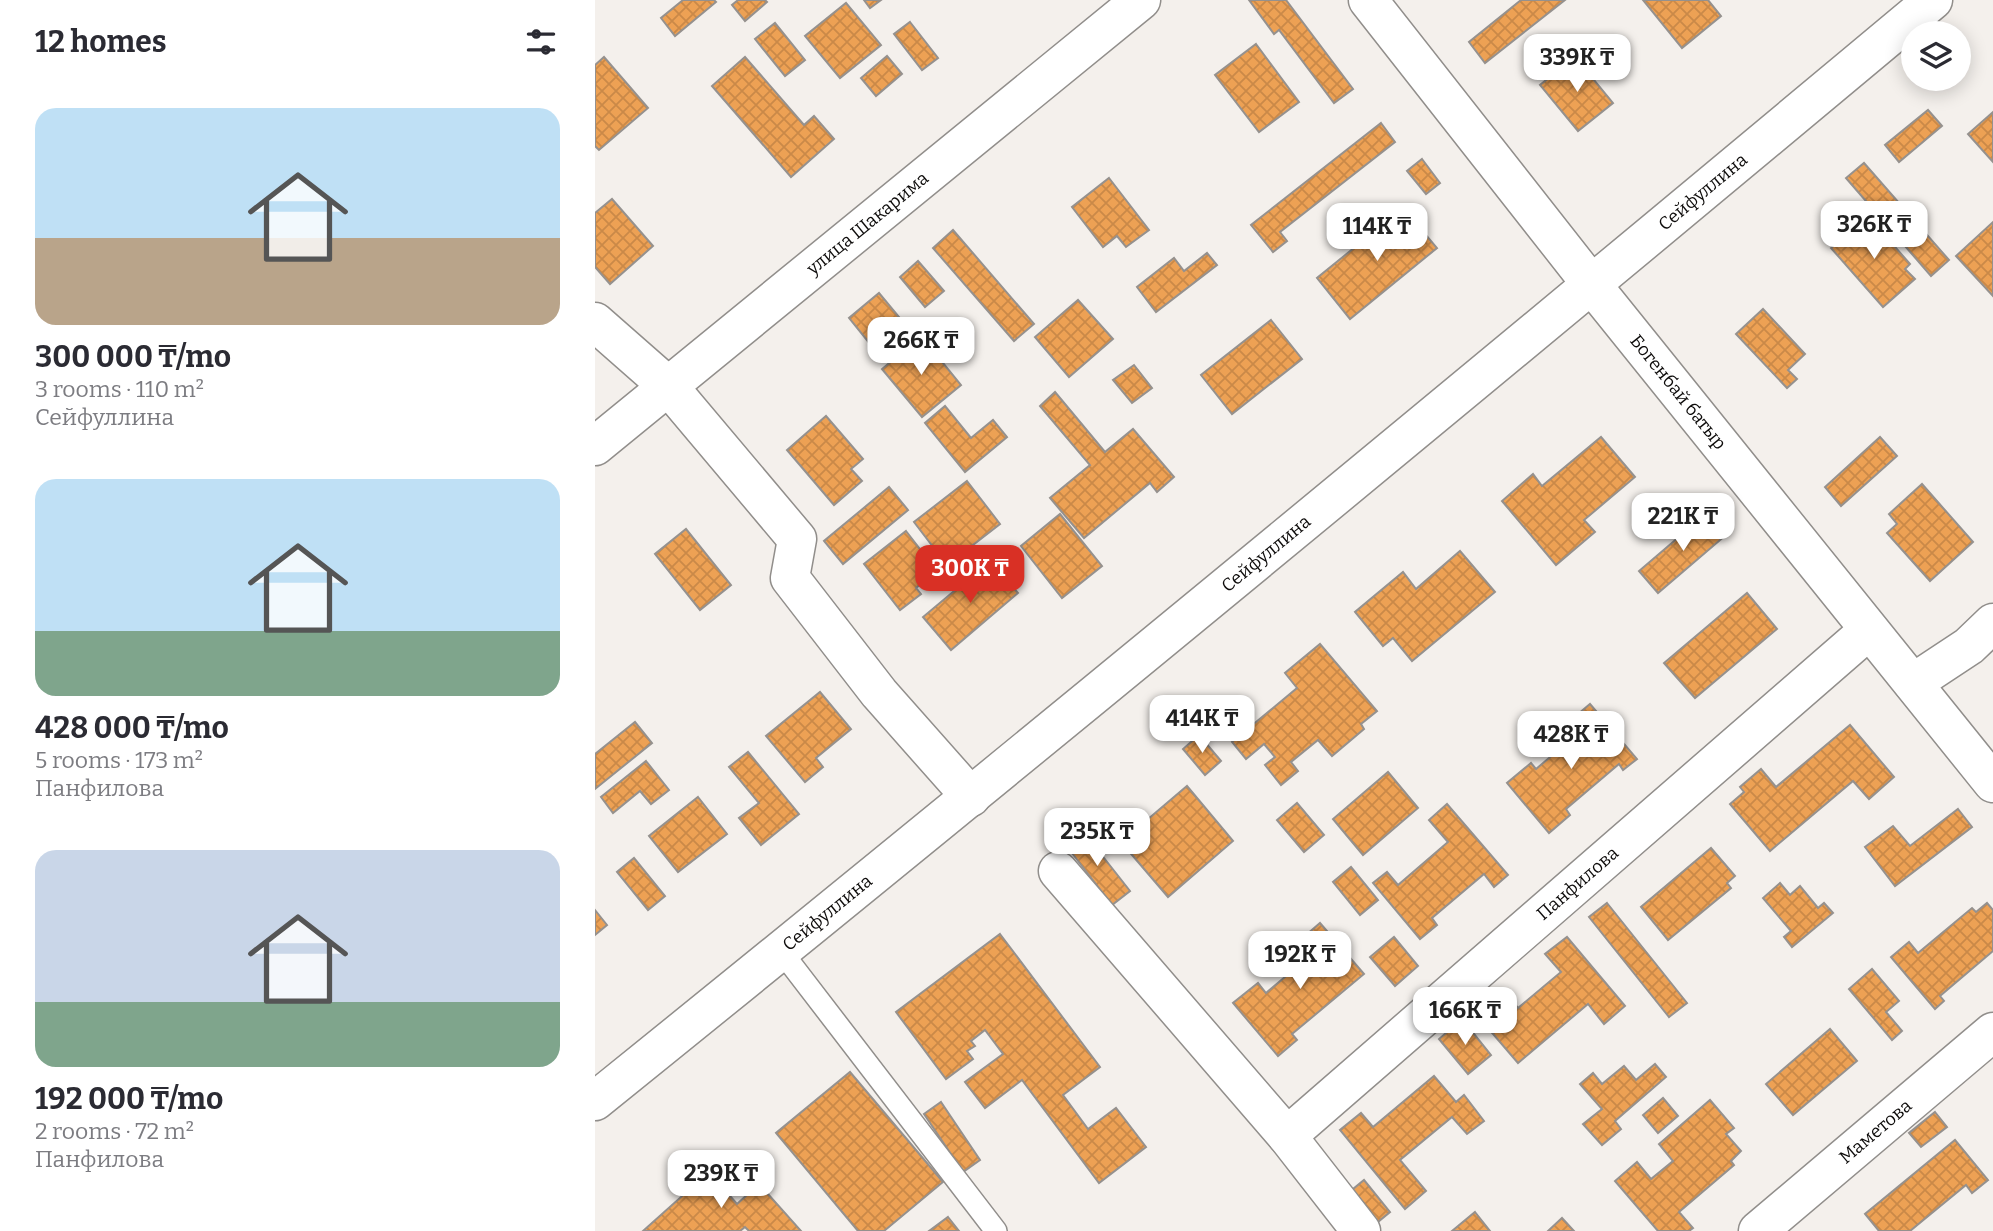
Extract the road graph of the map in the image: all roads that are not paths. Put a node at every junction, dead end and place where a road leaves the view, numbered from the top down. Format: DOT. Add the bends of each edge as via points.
graph roads {
  1 [pos="1140,0"];
  2 [pos="1368,0"];
  3 [pos="1933,0"];
  4 [pos="1592,285"];
  5 [pos="595,322"];
  6 [pos="669,387"];
  7 [pos="595,446"];
  8 [pos="1993,623"];
  9 [pos="1870,630"];
  10 [pos="1913,683"];
  11 [pos="1993,783"];
  12 [pos="971,797"];
  13 [pos="1058,871"];
  14 [pos="781,951"];
  15 [pos="1993,1032"];
  16 [pos="595,1101"];
  17 [pos="1287,1136"];
  18 [pos="996,1231"];
  19 [pos="1361,1231"];
  20 [pos="1758,1231"];
  1 -- 6 [label="street, улица Шакарима"];
  2 -- 4 [label="street, Богенбай батыр"];
  3 -- 4 [label="street, Сейфуллина"];
  4 -- 9 [label="street, Богенбай батыр"];
  4 -- 12 [label="street, Сейфуллина"];
  5 -- 6 [label="street"];
  6 -- 7 [label="street, улица Шакарима"];
  6 -- 12 [label="street" via="797,539 790,578 879,692"];
  8 -- 10 [label="street" via="1969,646"];
  9 -- 10 [label="street, Богенбай батыр"];
  9 -- 17 [label="street, Панфилова"];
  10 -- 11 [label="street, Богенбай батыр"];
  12 -- 14 [label="street, Сейфуллина"];
  13 -- 17 [label="street"];
  14 -- 16 [label="street, Сейфуллина"];
  14 -- 18 [label="lane"];
  15 -- 20 [label="street, Маметова"];
  17 -- 19 [label="street"];
}
